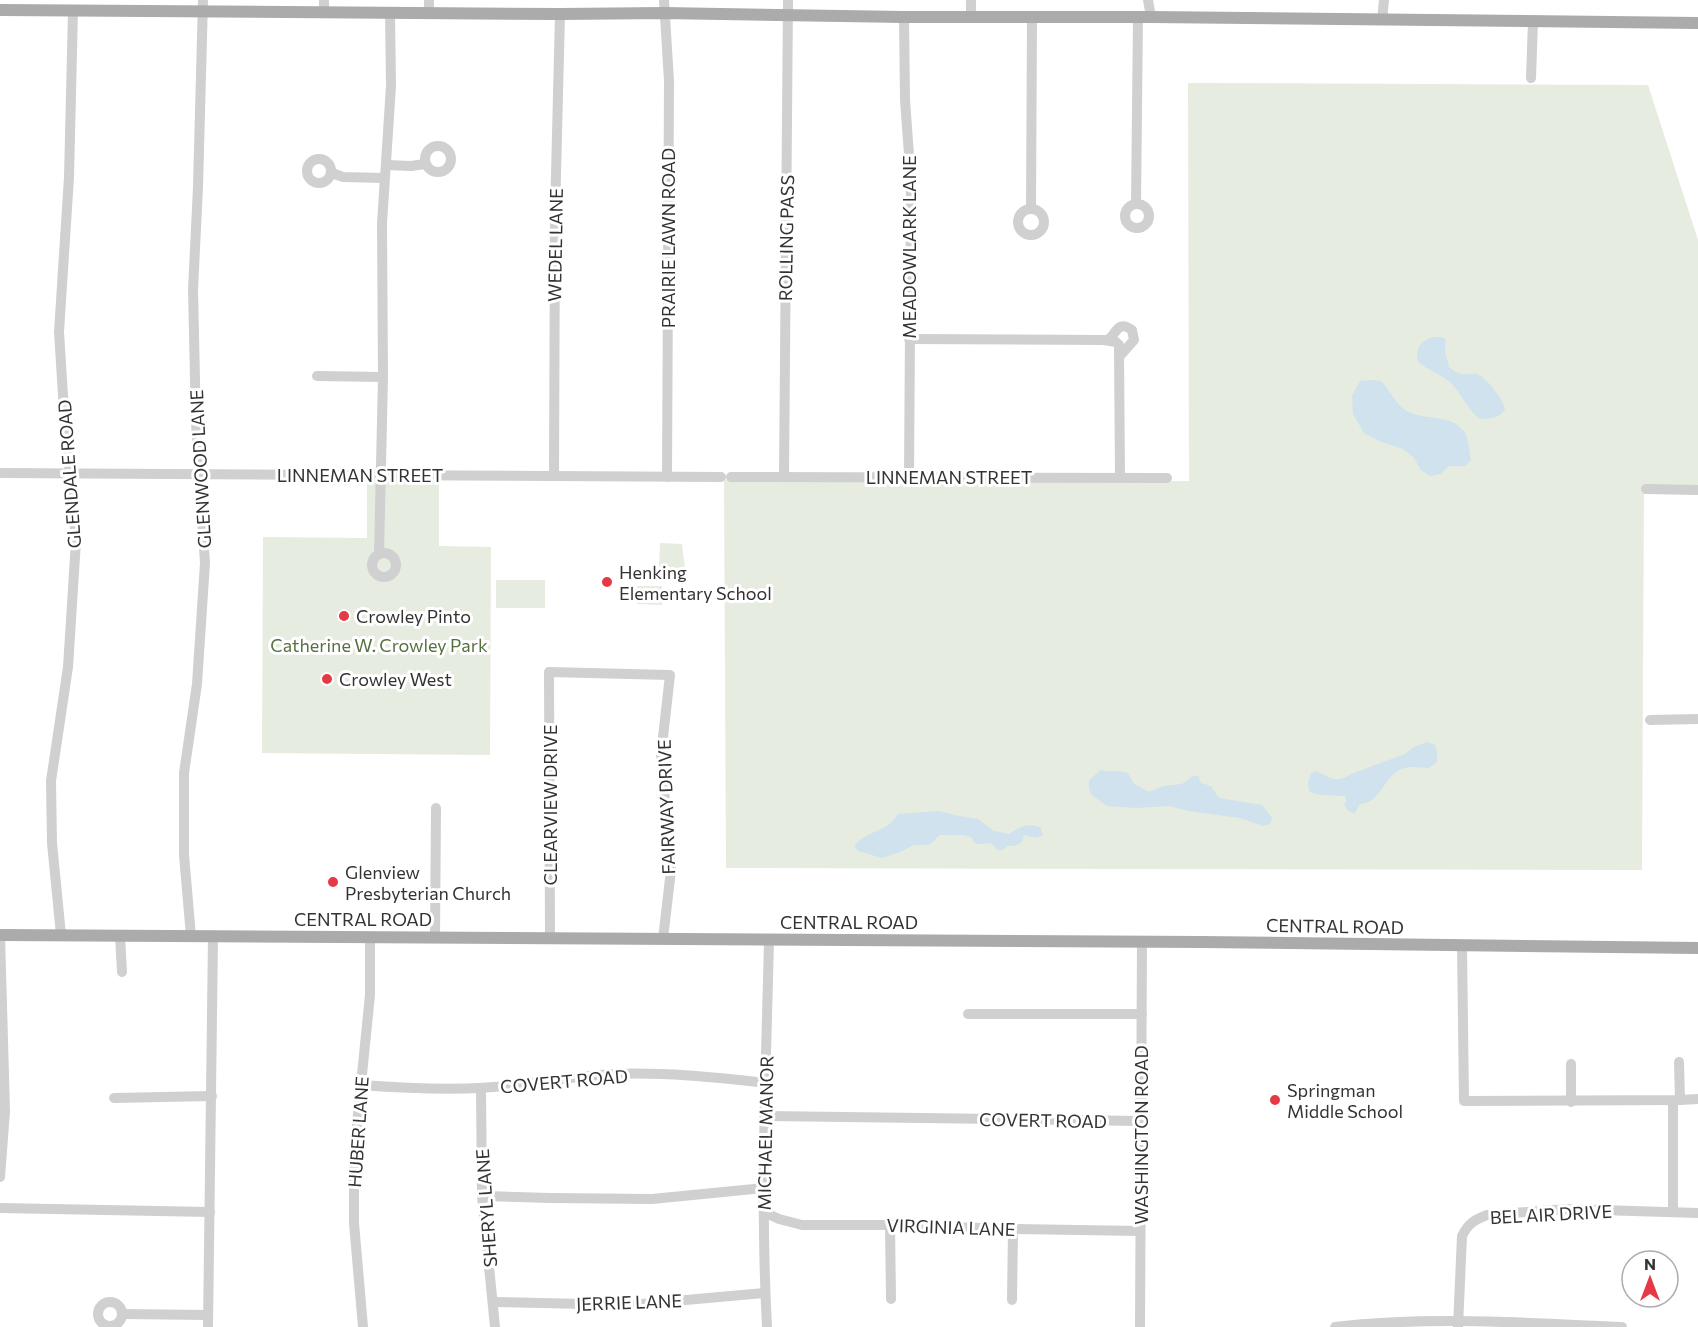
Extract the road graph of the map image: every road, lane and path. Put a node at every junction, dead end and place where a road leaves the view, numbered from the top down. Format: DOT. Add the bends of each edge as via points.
graph roads {
  1 [pos="664,0"];
  2 [pos="788,0"];
  3 [pos="971,0"];
  4 [pos="1148,0"];
  5 [pos="1384,0"];
  6 [pos="49,5"];
  7 [pos="202,5"];
  8 [pos="324,6"];
  9 [pos="429,6"];
  10 [pos="0,10"];
  11 [pos="73,10"];
  12 [pos="390,13"];
  13 [pos="664,13"];
  14 [pos="560,14"];
  15 [pos="788,16"];
  16 [pos="904,17"];
  17 [pos="971,17"];
  18 [pos="1032,17"];
  19 [pos="1138,17"];
  20 [pos="1151,17"];
  21 [pos="1382,20"];
  22 [pos="1533,21"];
  23 [pos="1698,23"];
  24 [pos="1531,78"];
  25 [pos="425,164"];
  26 [pos="386,165"];
  27 [pos="332,173"];
  28 [pos="384,178"];
  29 [pos="1136,204"];
  30 [pos="1031,209"];
  31 [pos="909,339"];
  32 [pos="1107,340"];
  33 [pos="1119,353"];
  34 [pos="317,376"];
  35 [pos="383,377"];
  36 [pos="0,473"];
  37 [pos="70,473"];
  38 [pos="200,474"];
  39 [pos="381,476"];
  40 [pos="554,476"];
  41 [pos="667,477"];
  42 [pos="784,477"];
  43 [pos="909,477"];
  44 [pos="1120,477"];
  45 [pos="1167,478"];
  46 [pos="1646,489"];
  47 [pos="1698,490"];
  48 [pos="379,554"];
  49 [pos="549,672"];
  50 [pos="1698,719"];
  51 [pos="1650,720"];
  52 [pos="436,808"];
  53 [pos="0,935"];
  54 [pos="61,935"];
  55 [pos="120,936"];
  56 [pos="191,936"];
  57 [pos="213,936"];
  58 [pos="370,937"];
  59 [pos="435,938"];
  60 [pos="550,938"];
  61 [pos="663,939"];
  62 [pos="769,940"];
  63 [pos="1142,942"];
  64 [pos="1462,945"];
  65 [pos="1698,948"];
  66 [pos="122,972"];
  67 [pos="968,1014"];
  68 [pos="1142,1014"];
  69 [pos="1679,1062"];
  70 [pos="1571,1064"];
  71 [pos="766,1083"];
  72 [pos="361,1085"];
  73 [pos="481,1088"];
  74 [pos="212,1096"];
  75 [pos="114,1098"];
  76 [pos="1698,1099"];
  77 [pos="1677,1100"];
  78 [pos="1571,1102"];
  79 [pos="766,1116"];
  80 [pos="1141,1121"];
  81 [pos="0,1177"];
  82 [pos="764,1188"];
  83 [pos="482,1196"];
  84 [pos="0,1208"];
  85 [pos="210,1212"];
  86 [pos="764,1212"];
  87 [pos="1673,1212"];
  88 [pos="1698,1213"];
  89 [pos="890,1225"];
  90 [pos="1013,1229"];
  91 [pos="1140,1231"];
  92 [pos="765,1293"];
  93 [pos="891,1299"];
  94 [pos="1012,1300"];
  95 [pos="493,1302"];
  96 [pos="122,1314"];
  97 [pos="208,1315"];
  98 [pos="1458,1324"];
  99 [pos="208,1327"];
  100 [pos="363,1327"];
  101 [pos="495,1327"];
  102 [pos="767,1327"];
  103 [pos="1140,1327"];
  104 [pos="1335,1327"];
  105 [pos="1622,1327"];
  1 -- 13 [label="street, PRAIRIE LAWN ROAD"];
  2 -- 15 [label="street, ROLLING PASS"];
  3 -- 17 [label="street"];
  4 -- 20 [label="street"];
  5 -- 21 [label="street"];
  6 -- 10 [label="main road"];
  6 -- 11 [label="main road"];
  7 -- 8 [label="main road"];
  7 -- 11 [label="main road"];
  7 -- 38 [label="street, GLENWOOD LANE" via="193,290"];
  8 -- 12 [label="main road"];
  9 -- 12 [label="main road"];
  9 -- 14 [label="main road"];
  11 -- 37 [label="street, GLENDALE ROAD" via="60,332"];
  12 -- 26 [label="street"];
  13 -- 14 [label="main road"];
  13 -- 15 [label="main road"];
  13 -- 41 [label="street, PRAIRIE LAWN ROAD" via="669,81"];
  14 -- 40 [label="street, WEDEL LANE"];
  15 -- 16 [label="main road"];
  15 -- 42 [label="street, ROLLING PASS"];
  16 -- 17 [label="main road"];
  16 -- 31 [label="street, MEADOWLARK LANE" via="911,182"];
  17 -- 18 [label="main road"];
  18 -- 19 [label="main road"];
  18 -- 30 [label="street"];
  19 -- 20 [label="main road"];
  19 -- 29 [label="street"];
  20 -- 21 [label="main road"];
  21 -- 22 [label="main road"];
  22 -- 23 [label="main road"];
  22 -- 24 [label="street"];
  25 -- 26 [label="street"];
  26 -- 28 [label="street"];
  27 -- 28 [label="street"];
  28 -- 35 [label="street"];
  31 -- 32 [label="street"];
  31 -- 43 [label="street, MEADOWLARK LANE"];
  32 -- 33 [label="street" via="1119,345"];
  32 -- 33 [label="street" via="1120,327 1132,330 1134,340"];
  33 -- 44 [label="street"];
  34 -- 35 [label="street"];
  35 -- 39 [label="street"];
  36 -- 37 [label="street, LINNEMAN STREET"];
  37 -- 38 [label="street, LINNEMAN STREET"];
  37 -- 54 [label="street, GLENDALE ROAD" via="76,541 74,599 51,781 52,843"];
  38 -- 39 [label="street, LINNEMAN STREET"];
  38 -- 56 [label="street, GLENWOOD LANE" via="205,563 197,684 184,773 184,855"];
  39 -- 40 [label="street, LINNEMAN STREET"];
  39 -- 48 [label="street"];
  40 -- 41 [label="street, LINNEMAN STREET"];
  41 -- 42 [label="street, LINNEMAN STREET"];
  42 -- 43 [label="street, LINNEMAN STREET"];
  43 -- 44 [label="street, LINNEMAN STREET"];
  44 -- 45 [label="street, LINNEMAN STREET"];
  46 -- 47 [label="street"];
  49 -- 60 [label="street, CLEARVIEW DRIVE"];
  49 -- 61 [label="street, FAIRWAY DRIVE" via="670,675 661,755 670,870"];
  50 -- 51 [label="street"];
  52 -- 59 [label="street"];
  53 -- 54 [label="main road, CENTRAL ROAD"];
  53 -- 81 [label="street" via="5,1111"];
  54 -- 55 [label="main road, CENTRAL ROAD"];
  55 -- 56 [label="main road, CENTRAL ROAD"];
  55 -- 66 [label="street"];
  56 -- 57 [label="main road, CENTRAL ROAD"];
  57 -- 58 [label="main road, CENTRAL ROAD"];
  57 -- 74 [label="street"];
  58 -- 59 [label="main road, CENTRAL ROAD"];
  58 -- 72 [label="street, HUBER LANE" via="370,995"];
  59 -- 60 [label="main road, CENTRAL ROAD"];
  60 -- 61 [label="main road, CENTRAL ROAD"];
  61 -- 62 [label="main road, CENTRAL ROAD"];
  62 -- 63 [label="main road, CENTRAL ROAD"];
  62 -- 71 [label="street, MICHAEL MANOR"];
  63 -- 64 [label="main road, CENTRAL ROAD"];
  63 -- 68 [label="street, WASHINGTON ROAD"];
  64 -- 65 [label="main road, CENTRAL ROAD"];
  64 -- 78 [label="street" via="1464,1101"];
  67 -- 68 [label="street"];
  68 -- 80 [label="street, WASHINGTON ROAD"];
  69 -- 77 [label="street"];
  70 -- 78 [label="street"];
  71 -- 73 [label="street, COVERT ROAD" via="610,1074"];
  71 -- 79 [label="street, MICHAEL MANOR"];
  72 -- 73 [label="street, COVERT ROAD"];
  72 -- 100 [label="street, HUBER LANE" via="354,1223"];
  73 -- 83 [label="street, SHERYL LANE"];
  74 -- 75 [label="street"];
  74 -- 85 [label="street"];
  76 -- 77 [label="street"];
  77 -- 78 [label="street"];
  77 -- 87 [label="street"];
  79 -- 80 [label="street, COVERT ROAD"];
  79 -- 82 [label="street, MICHAEL MANOR"];
  80 -- 91 [label="street, WASHINGTON ROAD"];
  82 -- 83 [label="street" via="652,1199"];
  82 -- 86 [label="street, MICHAEL MANOR"];
  83 -- 95 [label="street, SHERYL LANE"];
  84 -- 85 [label="street"];
  85 -- 97 [label="street"];
  86 -- 89 [label="street, VIRGINIA LANE" via="802,1226"];
  86 -- 92 [label="street, MICHAEL MANOR"];
  87 -- 88 [label="street, BEL AIR DRIVE"];
  87 -- 98 [label="street, BEL AIR DRIVE" via="1568,1209 1477,1219 1462,1236"];
  89 -- 90 [label="street, VIRGINIA LANE"];
  89 -- 93 [label="street"];
  90 -- 91 [label="street, VIRGINIA LANE"];
  90 -- 94 [label="street"];
  91 -- 103 [label="street, WASHINGTON ROAD"];
  92 -- 95 [label="street, JERRIE LANE" via="630,1305"];
  92 -- 102 [label="street, MICHAEL MANOR"];
  95 -- 101 [label="street, SHERYL LANE"];
  96 -- 97 [label="street"];
  97 -- 99 [label="street"];
  98 -- 104 [label="street" via="1371,1323"];
  98 -- 105 [label="street"];
}
